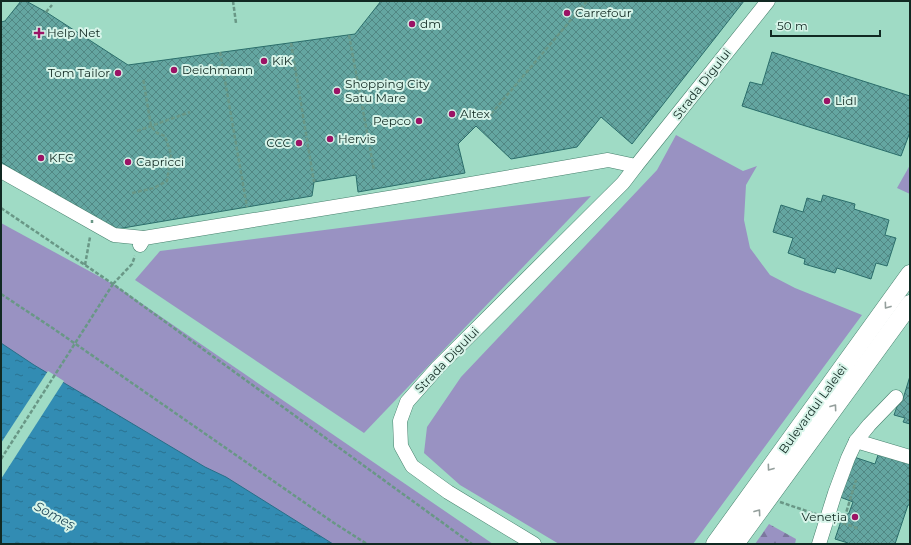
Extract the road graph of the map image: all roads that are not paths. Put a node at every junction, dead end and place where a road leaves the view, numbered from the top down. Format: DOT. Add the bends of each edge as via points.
graph roads {
  1 [pos="768,1"];
  2 [pos="636,166"];
  3 [pos="1,171"];
  4 [pos="910,274"];
  5 [pos="910,304"];
  6 [pos="896,397"];
  7 [pos="856,441"];
  8 [pos="910,457"];
  9 [pos="534,544"];
  10 [pos="715,544"];
  11 [pos="735,544"];
  12 [pos="819,544"];
  1 -- 2 [label="street, Strada Digului"];
  2 -- 3 [label="street" via="608,160 142,242 114,235"];
  2 -- 9 [label="street, Strada Digului" via="623,183 438,367 407,402 400,421 401,446 412,466 448,492"];
  4 -- 10 [label="main road, Bulevardul Lalelei, one-way"];
  11 -- 5 [label="main road, Bulevardul Lalelei, one-way"];
  6 -- 7 [label="street"];
  7 -- 8 [label="street"];
  7 -- 12 [label="street" via="835,493"];
}
